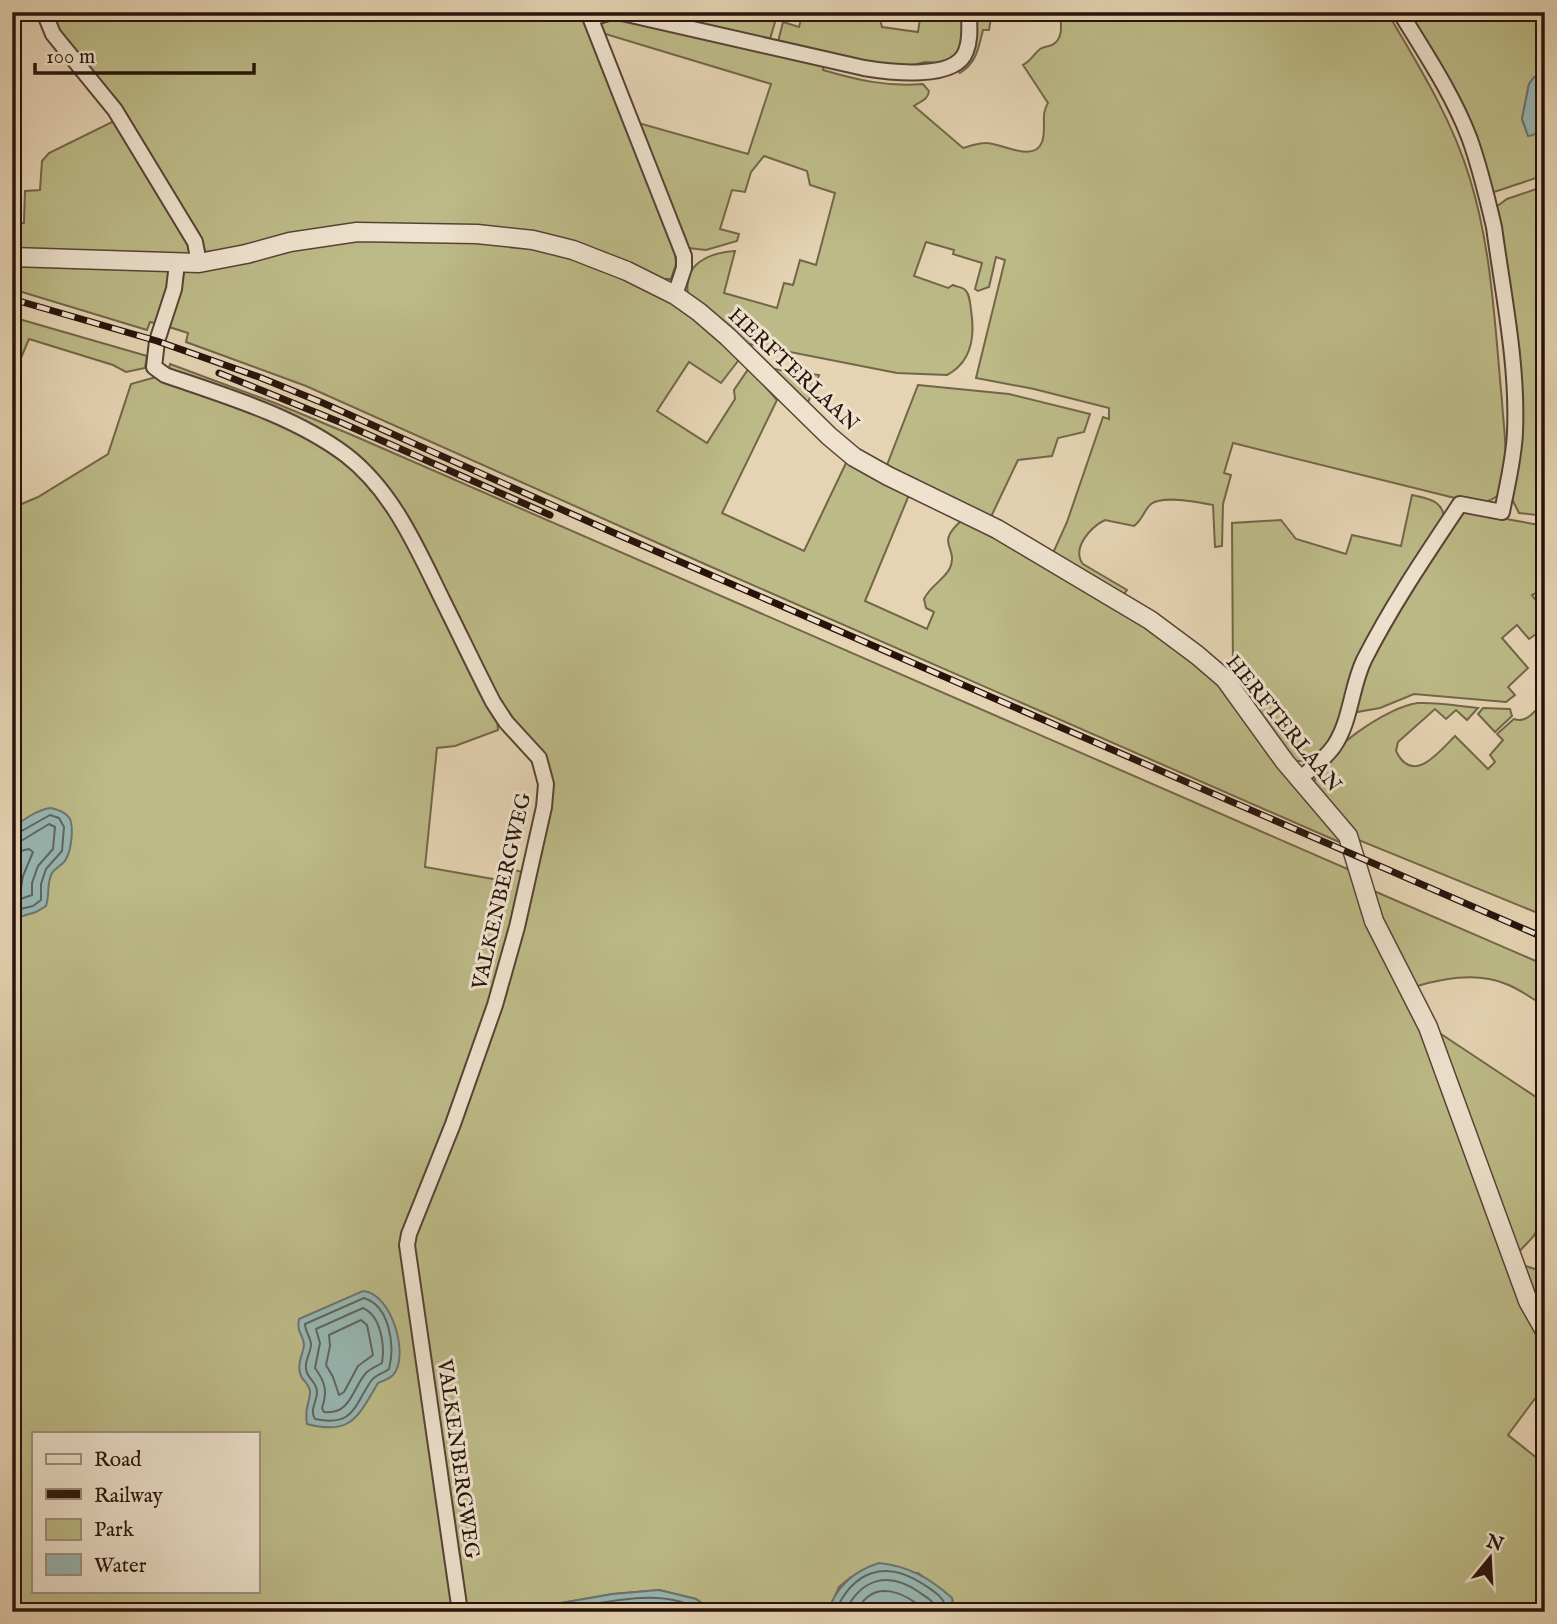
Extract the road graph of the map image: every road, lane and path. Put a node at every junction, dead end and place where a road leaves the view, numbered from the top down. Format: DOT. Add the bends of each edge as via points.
graph roads {
  1 [pos="44,12"];
  2 [pos="969,12"];
  3 [pos="1400,12"];
  4 [pos="589,15"];
  5 [pos="12,257"];
  6 [pos="199,262"];
  7 [pos="177,263"];
  8 [pos="675,295"];
  9 [pos="1299,779"];
  10 [pos="1545,1331"];
  11 [pos="460,1612"];
  1 -- 6 [label="street" via="53,34 115,110 195,242"];
  2 -- 4 [label="street" via="969,40 962,59 939,71 918,72 864,68 622,13"];
  3 -- 9 [label="street" via="1468,134 1488,201 1511,354 1512,460 1502,512 1460,504 1411,576 1365,659 1335,744"];
  4 -- 8 [label="street" via="684,256"];
  5 -- 7 [label="street, HERFTERLAAN"];
  6 -- 7 [label="street, HERFTERLAAN"];
  6 -- 8 [label="street, HERFTERLAAN" via="357,232 477,234 573,250"];
  7 -- 11 [label="street, VALKENBERGWEG" via="174,289 157,341 158,372 317,436 360,468 406,530 493,702 539,758 545,776 544,807 506,969 408,1240"];
  8 -- 9 [label="street, HERFTERLAAN" via="728,337 854,457 997,529 1150,620 1197,655 1238,695"];
  9 -- 10 [label="street, HERFTERLAAN" via="1352,844 1374,921 1428,1027 1528,1301"];
}
